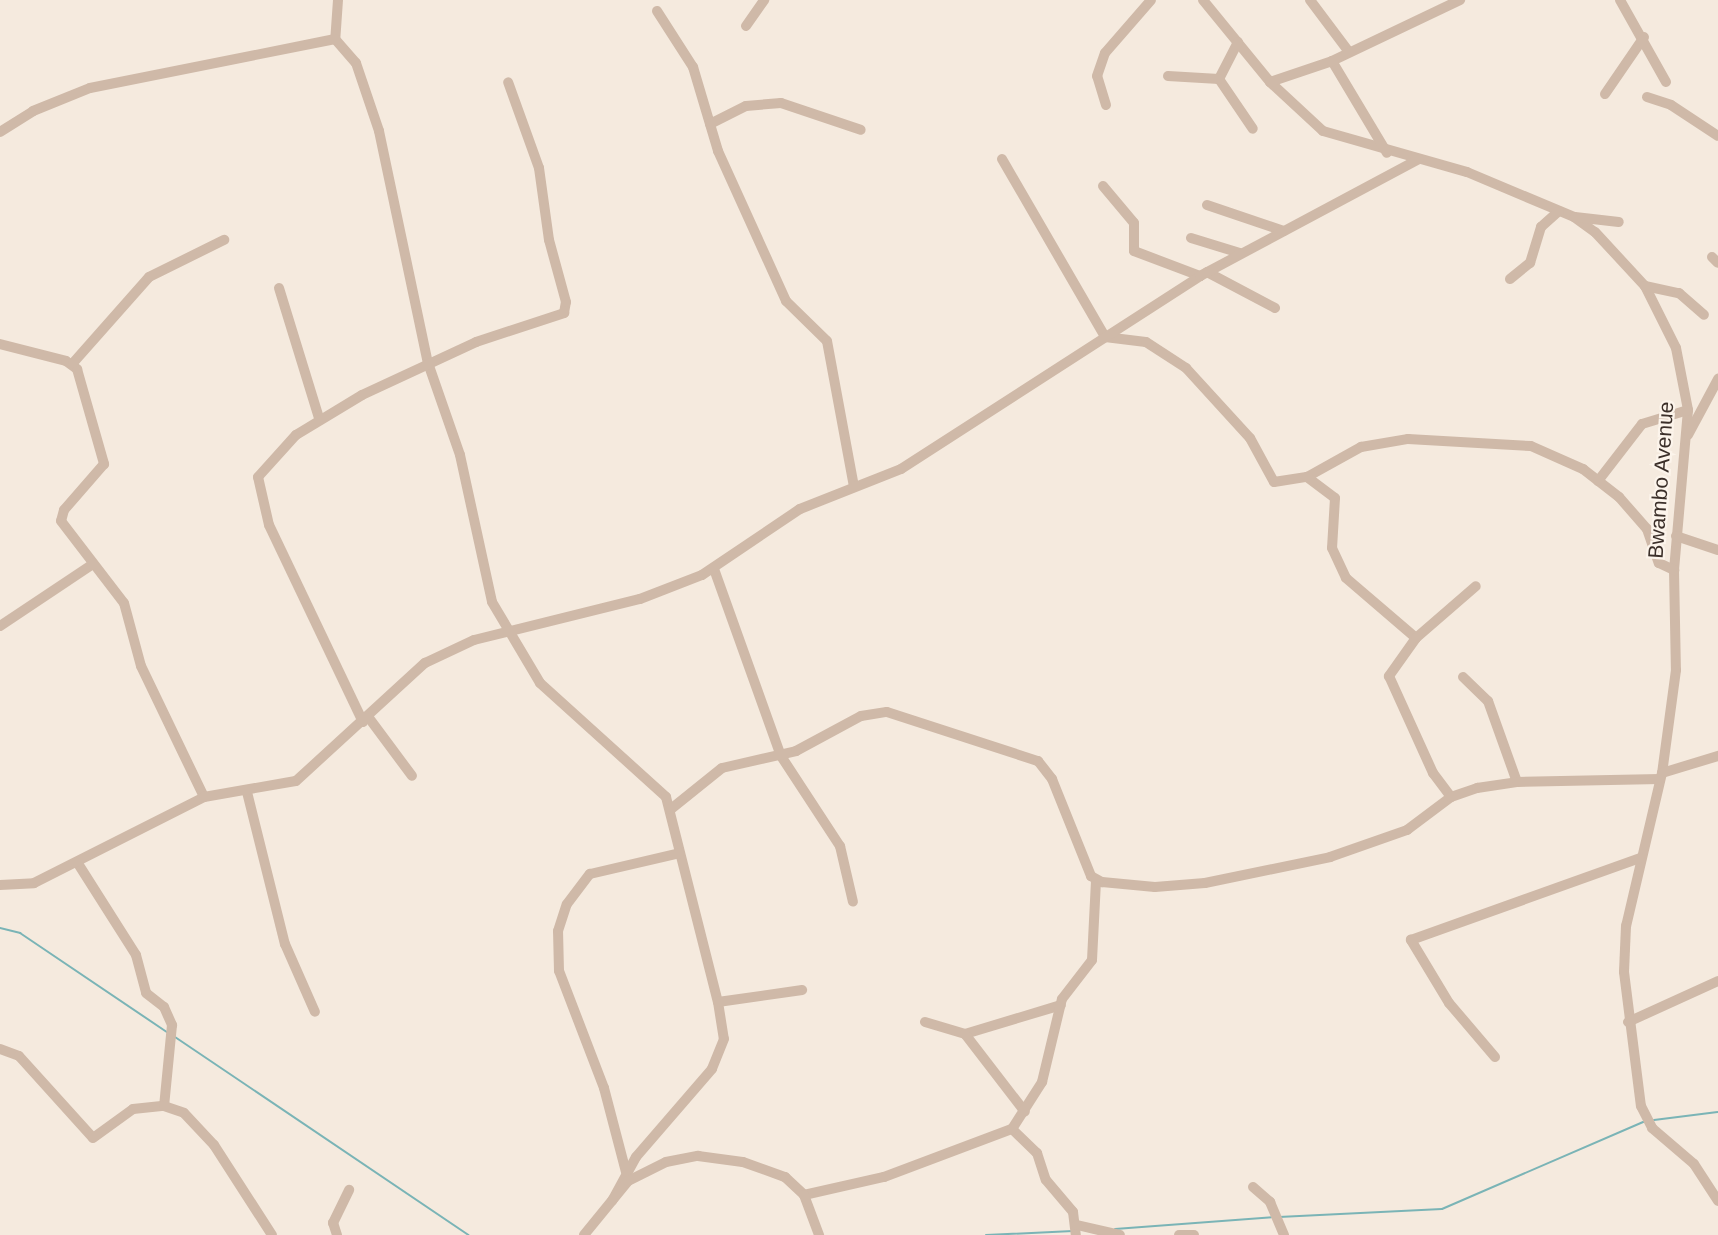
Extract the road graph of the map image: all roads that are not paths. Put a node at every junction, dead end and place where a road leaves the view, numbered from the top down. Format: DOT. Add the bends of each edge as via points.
graph roads {
  1 [pos="338,0"];
  2 [pos="764,0"];
  3 [pos="1151,0"];
  4 [pos="1203,0"];
  5 [pos="1310,0"];
  6 [pos="1620,0"];
  7 [pos="1453,1"];
  8 [pos="657,11"];
  9 [pos="746,26"];
  10 [pos="1644,37"];
  11 [pos="335,39"];
  12 [pos="1238,42"];
  13 [pos="1349,52"];
  14 [pos="1332,61"];
  15 [pos="1168,76"];
  16 [pos="1219,79"];
  17 [pos="508,82"];
  18 [pos="1270,82"];
  19 [pos="1666,82"];
  20 [pos="1605,94"];
  21 [pos="1647,97"];
  22 [pos="1106,105"];
  23 [pos="710,124"];
  24 [pos="1253,129"];
  25 [pos="861,130"];
  26 [pos="0,132"];
  27 [pos="1718,136"];
  28 [pos="1387,153"];
  29 [pos="1002,159"];
  30 [pos="1419,159"];
  31 [pos="1103,186"];
  32 [pos="1207,205"];
  33 [pos="1559,211"];
  34 [pos="1574,218"];
  35 [pos="1619,222"];
  36 [pos="1284,231"];
  37 [pos="1191,238"];
  38 [pos="224,240"];
  39 [pos="1240,254"];
  40 [pos="1204,274"];
  41 [pos="1510,279"];
  42 [pos="1645,286"];
  43 [pos="279,288"];
  44 [pos="1275,308"];
  45 [pos="1704,315"];
  46 [pos="1105,337"];
  47 [pos="0,344"];
  48 [pos="73,363"];
  49 [pos="428,363"];
  50 [pos="1718,379"];
  51 [pos="1688,410"];
  52 [pos="319,418"];
  53 [pos="1687,438"];
  54 [pos="1307,477"];
  55 [pos="1598,481"];
  56 [pos="854,486"];
  57 [pos="1676,536"];
  58 [pos="1718,550"];
  59 [pos="93,564"];
  60 [pos="714,569"];
  61 [pos="1674,570"];
  62 [pos="1476,586"];
  63 [pos="0,626"];
  64 [pos="504,629"];
  65 [pos="1416,638"];
  66 [pos="1463,677"];
  67 [pos="366,720"];
  68 [pos="781,756"];
  69 [pos="1718,756"];
  70 [pos="412,776"];
  71 [pos="1661,776"];
  72 [pos="1517,782"];
  73 [pos="247,792"];
  74 [pos="204,797"];
  75 [pos="1451,797"];
  76 [pos="671,808"];
  77 [pos="680,853"];
  78 [pos="1640,858"];
  79 [pos="77,862"];
  80 [pos="1096,880"];
  81 [pos="0,885"];
  82 [pos="853,902"];
  83 [pos="1718,981"];
  84 [pos="802,990"];
  85 [pos="718,1002"];
  86 [pos="1060,1005"];
  87 [pos="315,1012"];
  88 [pos="925,1022"];
  89 [pos="1628,1022"];
  90 [pos="965,1034"];
  91 [pos="0,1049"];
  92 [pos="1495,1057"];
  93 [pos="164,1106"];
  94 [pos="1025,1112"];
  95 [pos="1012,1129"];
  96 [pos="626,1172"];
  97 [pos="1253,1187"];
  98 [pos="349,1190"];
  99 [pos="804,1195"];
  100 [pos="612,1201"];
  101 [pos="1718,1201"];
  102 [pos="1076,1230"];
  103 [pos="272,1235"];
  104 [pos="337,1235"];
  105 [pos="584,1235"];
  106 [pos="819,1235"];
  107 [pos="1120,1235"];
  108 [pos="1179,1235"];
  109 [pos="1194,1235"];
  110 [pos="1284,1235"];
  1 -- 11 [label="street"];
  2 -- 9 [label="street"];
  3 -- 22 [label="street" via="1105,53 1097,76"];
  4 -- 12 [label="street, Bwambo Avenue"];
  5 -- 13 [label="street"];
  6 -- 10 [label="street"];
  7 -- 13 [label="street"];
  8 -- 23 [label="street" via="693,67"];
  10 -- 19 [label="street"];
  10 -- 20 [label="street"];
  11 -- 26 [label="street" via="90,88 33,111"];
  11 -- 49 [label="street" via="356,63 379,131"];
  12 -- 16 [label="street"];
  12 -- 18 [label="street, Bwambo Avenue"];
  13 -- 14 [label="street"];
  14 -- 18 [label="street"];
  14 -- 28 [label="street"];
  15 -- 16 [label="street"];
  16 -- 24 [label="street"];
  17 -- 49 [label="street" via="537,159 565,310"];
  18 -- 28 [label="street, Bwambo Avenue" via="1323,131"];
  21 -- 27 [label="street" via="1671,105"];
  23 -- 25 [label="street" via="747,106 781,103"];
  23 -- 56 [label="street" via="786,301 827,341"];
  28 -- 30 [label="street, Bwambo Avenue"];
  29 -- 46 [label="street"];
  30 -- 33 [label="street, Bwambo Avenue" via="1467,172"];
  30 -- 36 [label="street"];
  31 -- 40 [label="street" via="1134,223 1134,252"];
  32 -- 36 [label="street"];
  33 -- 34 [label="street, Bwambo Avenue"];
  33 -- 41 [label="street" via="1541,227 1530,263"];
  34 -- 35 [label="street"];
  34 -- 42 [label="street, Bwambo Avenue" via="1612,247"];
  36 -- 39 [label="street"];
  37 -- 39 [label="street"];
  38 -- 48 [label="street" via="149,277"];
  39 -- 40 [label="street"];
  40 -- 44 [label="street"];
  40 -- 46 [label="street"];
  42 -- 45 [label="street" via="1679,293"];
  42 -- 51 [label="street, Bwambo Avenue" via="1680,358"];
  43 -- 52 [label="street"];
  46 -- 54 [label="street" via="1146,342 1186,368 1251,438 1274,482"];
  46 -- 56 [label="street" via="901,469"];
  47 -- 48 [label="street"];
  48 -- 59 [label="street" via="104,464 60,515"];
  49 -- 52 [label="street"];
  49 -- 64 [label="street" via="460,455 492,602"];
  50 -- 53 [label="street"];
  51 -- 53 [label="street, Bwambo Avenue"];
  51 -- 55 [label="street" via="1642,424"];
  52 -- 67 [label="street" via="278,450 258,477 258,490 303,601"];
  53 -- 57 [label="street, Bwambo Avenue"];
  54 -- 55 [label="street" via="1361,447 1431,437 1531,446 1568,460"];
  54 -- 65 [label="street" via="1338,505 1332,548 1346,578"];
  55 -- 61 [label="street" via="1647,529 1659,563"];
  56 -- 60 [label="street" via="800,509"];
  57 -- 58 [label="street"];
  57 -- 61 [label="street, Bwambo Avenue"];
  59 -- 63 [label="street"];
  59 -- 74 [label="street" via="124,603 141,666"];
  60 -- 64 [label="street" via="640,599"];
  60 -- 68 [label="street"];
  61 -- 71 [label="street, Bwambo Avenue" via="1676,670"];
  62 -- 65 [label="street"];
  64 -- 67 [label="street" via="425,663"];
  64 -- 76 [label="street" via="540,682 590,733 661,792"];
  65 -- 75 [label="street" via="1389,676 1433,773"];
  66 -- 72 [label="street" via="1488,702"];
  67 -- 70 [label="street"];
  67 -- 73 [label="street" via="296,782"];
  68 -- 76 [label="street" via="750,757 722,768"];
  68 -- 80 [label="street" via="876,712 1031,758 1052,779"];
  68 -- 82 [label="street" via="840,846"];
  69 -- 71 [label="street"];
  71 -- 72 [label="street"];
  71 -- 78 [label="street, Bwambo Avenue"];
  72 -- 75 [label="street"];
  73 -- 74 [label="street"];
  73 -- 87 [label="street" via="285,944"];
  74 -- 79 [label="street"];
  75 -- 80 [label="street" via="1407,830 1330,857 1205,883 1155,887"];
  76 -- 77 [label="street"];
  77 -- 85 [label="street"];
  77 -- 96 [label="street" via="590,874 567,904 558,931 559,971 604,1089"];
  78 -- 89 [label="street, Bwambo Avenue" via="1626,926"];
  78 -- 92 [label="street" via="1411,940 1449,1003"];
  79 -- 81 [label="street" via="34,884"];
  79 -- 93 [label="street" via="136,955 146,993 164,1007 172,1025"];
  80 -- 86 [label="street" via="1092,960"];
  83 -- 89 [label="street"];
  84 -- 85 [label="street"];
  85 -- 96 [label="street" via="723,1039 712,1070"];
  86 -- 90 [label="street"];
  86 -- 94 [label="street" via="1042,1082"];
  88 -- 90 [label="street"];
  89 -- 101 [label="street, Bwambo Avenue" via="1645,1114 1652,1128 1694,1164"];
  90 -- 94 [label="street"];
  91 -- 93 [label="street" via="19,1056 93,1138 133,1109"];
  93 -- 103 [label="street" via="184,1113 202,1130"];
  94 -- 95 [label="street"];
  95 -- 99 [label="street" via="884,1177"];
  95 -- 102 [label="street" via="1041,1158 1046,1180 1070,1207"];
  96 -- 100 [label="street"];
  97 -- 110 [label="street" via="1268,1198"];
  98 -- 104 [label="street" via="333,1223"];
  99 -- 100 [label="street" via="772,1170 698,1156 650,1168 628,1181"];
  99 -- 106 [label="street"];
  100 -- 105 [label="street"];
  102 -- 107 [label="street"];
  108 -- 109 [label="street"];
}
